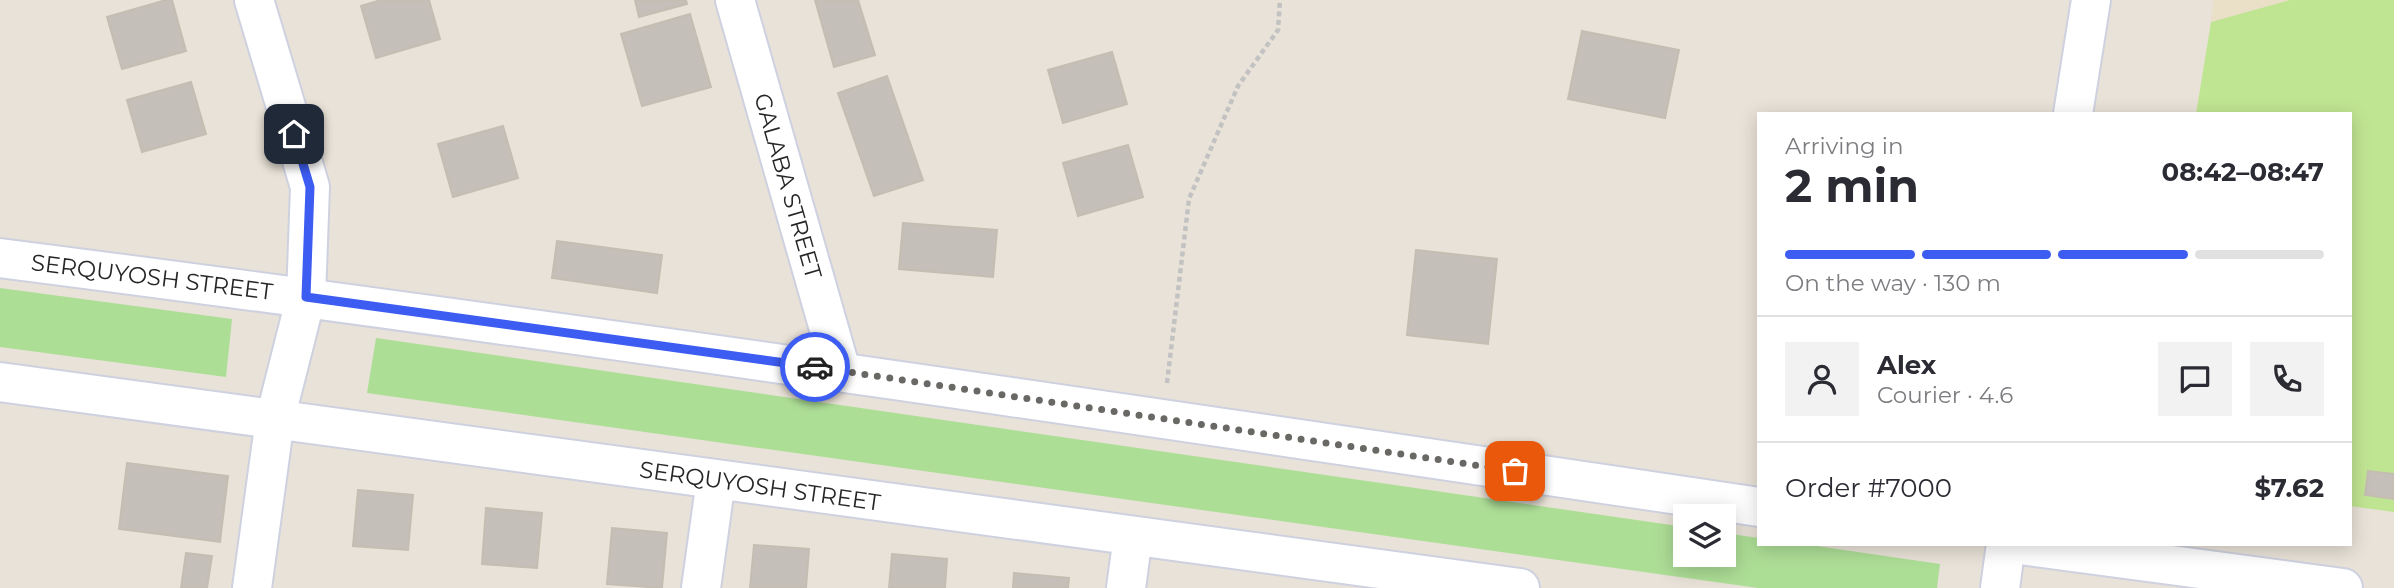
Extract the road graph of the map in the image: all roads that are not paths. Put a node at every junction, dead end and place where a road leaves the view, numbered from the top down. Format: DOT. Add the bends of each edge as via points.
graph roads {
  1 [pos="254,0"];
  2 [pos="735,0"];
  3 [pos="2091,0"];
  4 [pos="2073,112"];
  5 [pos="0,258"];
  6 [pos="306,297"];
  7 [pos="841,371"];
  8 [pos="0,382"];
  9 [pos="275,419"];
  10 [pos="716,480"];
  11 [pos="1757,507"];
  12 [pos="1133,536"];
  13 [pos="2006,546"];
  14 [pos="2029,546"];
  15 [pos="252,588"];
  16 [pos="701,588"];
  17 [pos="1126,588"];
  18 [pos="1520,588"];
  19 [pos="2000,588"];
  20 [pos="2343,588"];
  1 -- 6 [label="street" via="310,187"];
  2 -- 7 [label="street, GALABA STREET"];
  3 -- 4 [label="street"];
  5 -- 6 [label="street, SERQUYOSH STREET"];
  6 -- 7 [label="street, SERQUYOSH STREET"];
  6 -- 9 [label="street"];
  7 -- 11 [label="street, SERQUYOSH STREET"];
  8 -- 9 [label="street, SERQUYOSH STREET"];
  9 -- 10 [label="street, SERQUYOSH STREET"];
  9 -- 15 [label="street"];
  10 -- 12 [label="street, SERQUYOSH STREET"];
  10 -- 16 [label="street"];
  12 -- 17 [label="street"];
  12 -- 18 [label="street, SERQUYOSH STREET"];
  13 -- 19 [label="street"];
  14 -- 20 [label="street"];
}
